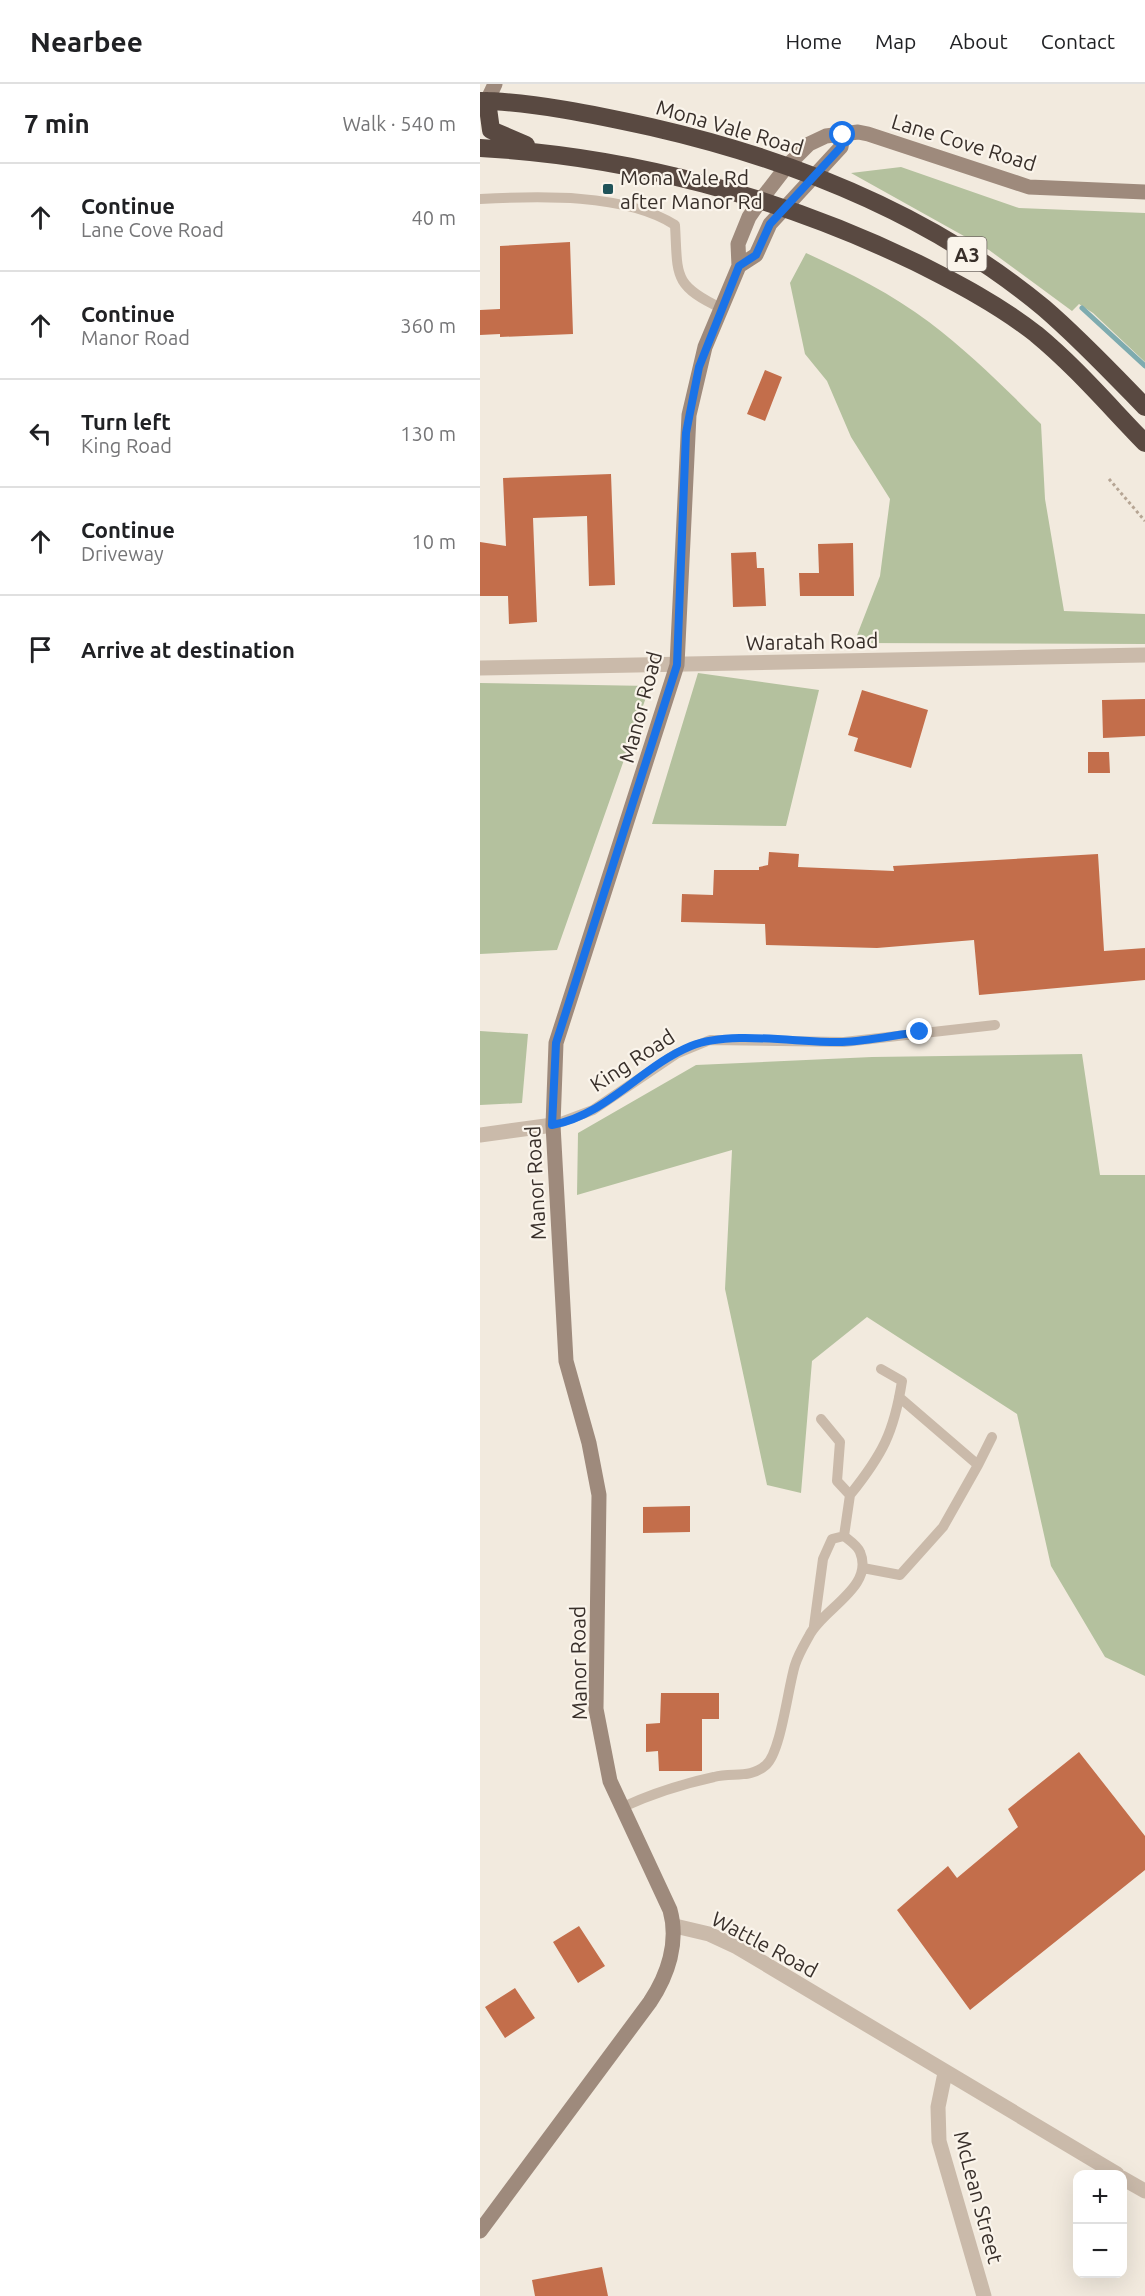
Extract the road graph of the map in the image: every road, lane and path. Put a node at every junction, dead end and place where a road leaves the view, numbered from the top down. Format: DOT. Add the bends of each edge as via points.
graph roads {
  1 [pos="495,84"];
  2 [pos="482,104"];
  3 [pos="843,135"];
  4 [pos="480,148"];
  5 [pos="552,154"];
  6 [pos="787,166"];
  7 [pos="814,176"];
  8 [pos="1145,192"];
  9 [pos="480,199"];
  10 [pos="760,201"];
  11 [pos="785,208"];
  12 [pos="739,266"];
  13 [pos="721,308"];
  14 [pos="1145,406"];
  15 [pos="1145,443"];
  16 [pos="1109,479"];
  17 [pos="1145,521"];
  18 [pos="1145,656"];
  19 [pos="677,665"];
  20 [pos="480,668"];
  21 [pos="995,1025"];
  22 [pos="552,1125"];
  23 [pos="480,1135"];
  24 [pos="881,1369"];
  25 [pos="899,1397"];
  26 [pos="821,1419"];
  27 [pos="992,1437"];
  28 [pos="978,1465"];
  29 [pos="850,1495"];
  30 [pos="844,1536"];
  31 [pos="863,1568"];
  32 [pos="814,1626"];
  33 [pos="623,1807"];
  34 [pos="675,1926"];
  35 [pos="945,2073"];
  36 [pos="1109,2170"];
  37 [pos="1127,2181"];
  38 [pos="1145,2191"];
  39 [pos="480,2231"];
  40 [pos="984,2296"];
  1 -- 2 [label="street"];
  2 -- 5 [label="highway" via="496,134"];
  2 -- 6 [label="highway, Mona Vale Road / A3" via="623,121 695,137"];
  3 -- 6 [label="street, Lane Cove Road" via="817,139"];
  3 -- 7 [label="street" via="841,147"];
  3 -- 8 [label="street, Lane Cove Road" via="858,132 880,138 1029,187"];
  4 -- 5 [label="highway, A3"];
  5 -- 10 [label="highway, A3" via="654,171"];
  6 -- 7 [label="highway, Mona Vale Road / A3"];
  6 -- 10 [label="street, Lane Cove Road"];
  7 -- 11 [label="street"];
  7 -- 14 [label="highway, Mona Vale Road / A3" via="911,221 1010,282 1045,309"];
  9 -- 13 [label="lane" via="546,195 638,209 664,218 675,225 683,284"];
  10 -- 11 [label="highway, A3"];
  10 -- 12 [label="street, Manor Road" via="738,244"];
  11 -- 12 [label="street, Manor Road" via="770,224 756,255"];
  11 -- 15 [label="highway, A3" via="897,253 1008,314 1073,367"];
  12 -- 13 [label="street, Manor Road"];
  13 -- 19 [label="street, Manor Road" via="699,367 686,433"];
  16 -- 17 [label="path"];
  18 -- 19 [label="street, Waratah Road"];
  19 -- 20 [label="street, Waratah Road"];
  19 -- 22 [label="street, Manor Road" via="556,1043"];
  21 -- 22 [label="lane, King Road" via="844,1042 710,1040 676,1054 593,1110"];
  22 -- 23 [label="street, King Road"];
  22 -- 33 [label="street, Manor Road" via="566,1361 599,1495 596,1709 610,1781"];
  24 -- 25 [label="lane" via="902,1381"];
  25 -- 28 [label="lane"];
  25 -- 29 [label="lane" via="896,1420 875,1465"];
  26 -- 29 [label="lane" via="840,1442 832,1480"];
  27 -- 28 [label="lane"];
  28 -- 31 [label="lane" via="943,1527 900,1575"];
  29 -- 30 [label="lane"];
  30 -- 31 [label="lane" via="860,1550"];
  30 -- 32 [label="lane" via="832,1539 823,1559"];
  31 -- 32 [label="lane" via="854,1588"];
  32 -- 33 [label="lane" via="796,1663 781,1731 768,1764 750,1775 708,1778 654,1793"];
  33 -- 34 [label="street, Manor Road"];
  34 -- 35 [label="street, Wattle Road" via="709,1934 737,1947"];
  34 -- 39 [label="street" via="668,1966 659,1989"];
  35 -- 36 [label="street, Wattle Road"];
  35 -- 40 [label="street, McLean Street" via="938,2107 939,2141"];
  37 -- 38 [label="street"];
}
